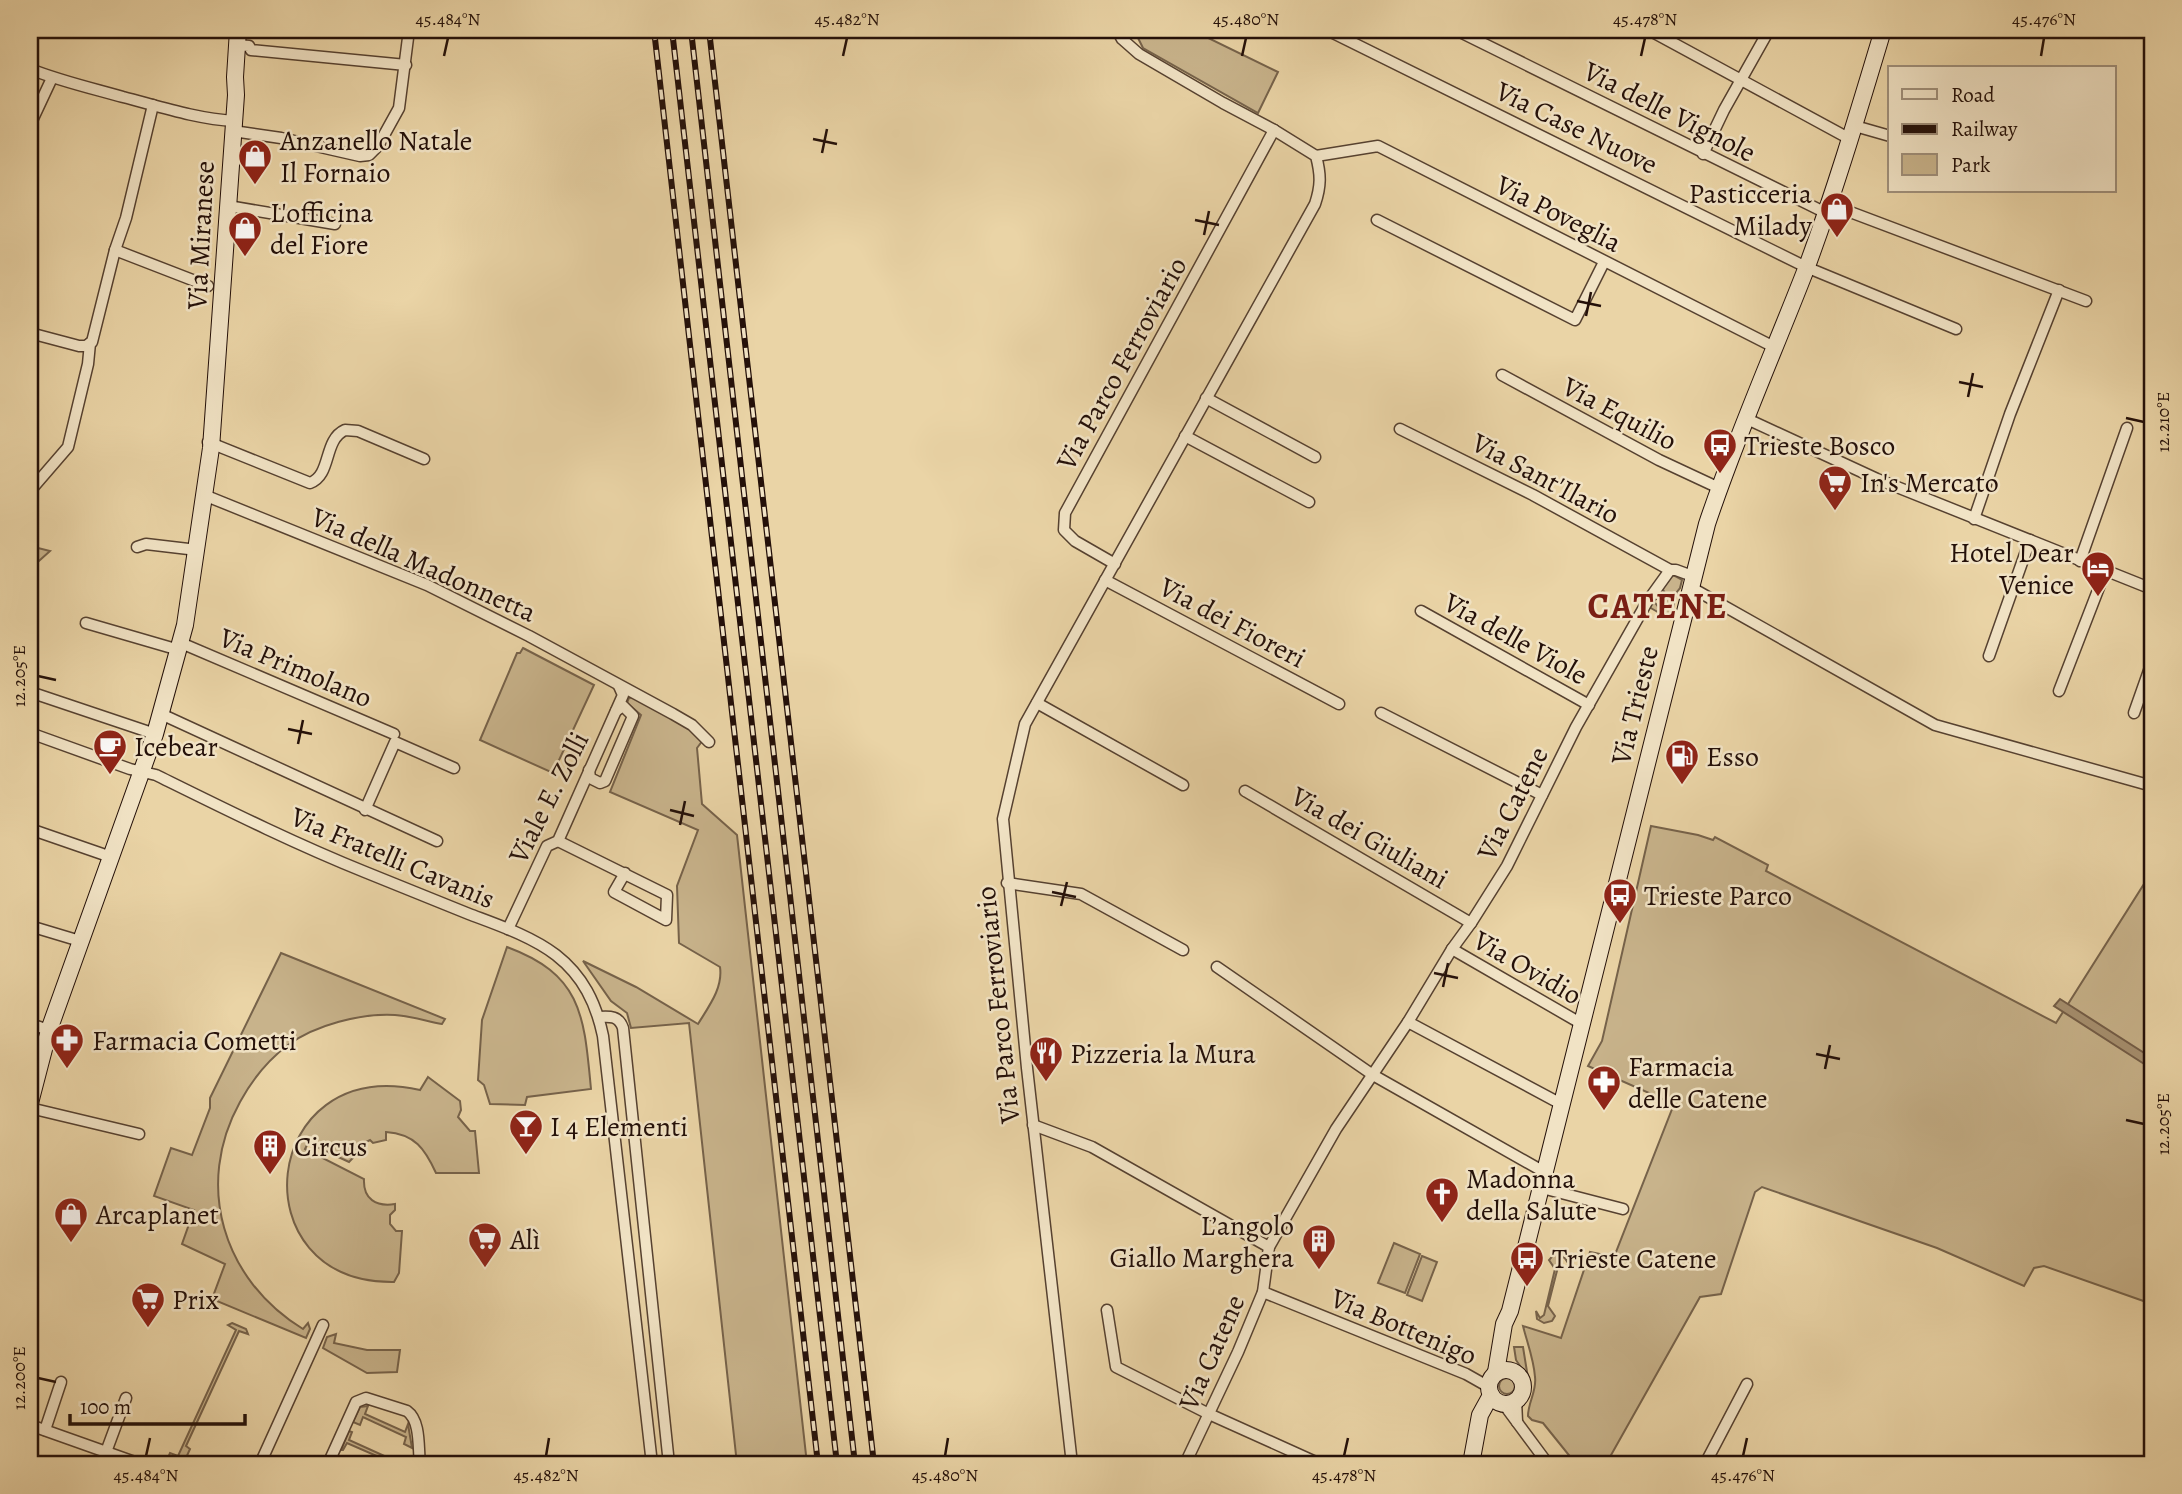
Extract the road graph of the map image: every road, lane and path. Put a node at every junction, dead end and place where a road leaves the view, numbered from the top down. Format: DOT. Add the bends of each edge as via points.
graph roads {
  1 [pos="409,30"];
  2 [pos="1117,30"];
  3 [pos="1327,30"];
  4 [pos="1456,30"];
  5 [pos="1649,30"];
  6 [pos="1769,30"];
  7 [pos="1883,30"];
  8 [pos="237,37"];
  9 [pos="406,65"];
  10 [pos="30,69"];
  11 [pos="52,78"];
  12 [pos="1742,80"];
  13 [pos="153,105"];
  14 [pos="30,125"];
  15 [pos="1274,130"];
  16 [pos="229,132"];
  17 [pos="1852,132"];
  18 [pos="1888,135"];
  19 [pos="1703,154"];
  20 [pos="1316,156"];
  21 [pos="222,205"];
  22 [pos="1827,208"];
  23 [pos="1377,220"];
  24 [pos="335,224"];
  25 [pos="115,250"];
  26 [pos="219,257"];
  27 [pos="1604,261"];
  28 [pos="1807,267"];
  29 [pos="212,287"];
  30 [pos="2059,290"];
  31 [pos="2086,300"];
  32 [pos="1956,329"];
  33 [pos="221,330"];
  34 [pos="30,333"];
  35 [pos="93,339"];
  36 [pos="1776,348"];
  37 [pos="1502,375"];
  38 [pos="1206,398"];
  39 [pos="1745,418"];
  40 [pos="2127,428"];
  41 [pos="1400,429"];
  42 [pos="1185,436"];
  43 [pos="208,442"];
  44 [pos="1315,457"];
  45 [pos="424,459"];
  46 [pos="205,486"];
  47 [pos="1719,488"];
  48 [pos="30,491"];
  49 [pos="1309,502"];
  50 [pos="1974,519"];
  51 [pos="2030,540"];
  52 [pos="137,547"];
  53 [pos="197,551"];
  54 [pos="2080,561"];
  55 [pos="1115,564"];
  56 [pos="1670,570"];
  57 [pos="2105,572"];
  58 [pos="1105,580"];
  59 [pos="1693,583"];
  60 [pos="2152,589"];
  61 [pos="1421,611"];
  62 [pos="86,623"];
  63 [pos="180,646"];
  64 [pos="1989,656"];
  65 [pos="2152,662"];
  66 [pos="619,686"];
  67 [pos="2059,691"];
  68 [pos="30,692"];
  69 [pos="1037,703"];
  70 [pos="1339,704"];
  71 [pos="1589,705"];
  72 [pos="616,711"];
  73 [pos="1381,713"];
  74 [pos="2134,713"];
  75 [pos="161,714"];
  76 [pos="30,733"];
  77 [pos="155,734"];
  78 [pos="394,734"];
  79 [pos="709,742"];
  80 [pos="454,768"];
  81 [pos="589,770"];
  82 [pos="142,771"];
  83 [pos="1183,785"];
  84 [pos="2152,786"];
  85 [pos="1245,791"];
  86 [pos="1542,795"];
  87 [pos="365,810"];
  88 [pos="30,829"];
  89 [pos="558,841"];
  90 [pos="437,842"];
  91 [pos="111,857"];
  92 [pos="625,873"];
  93 [pos="1007,883"];
  94 [pos="1471,923"];
  95 [pos="30,926"];
  96 [pos="508,929"];
  97 [pos="80,941"];
  98 [pos="1452,949"];
  99 [pos="1183,950"];
  100 [pos="1217,967"];
  101 [pos="599,1017"];
  102 [pos="1408,1022"];
  103 [pos="30,1024"];
  104 [pos="1582,1024"];
  105 [pos="49,1030"];
  106 [pos="603,1036"];
  107 [pos="625,1048"];
  108 [pos="1373,1075"];
  109 [pos="30,1105"];
  110 [pos="1563,1105"];
  111 [pos="1033,1125"];
  112 [pos="139,1134"];
  113 [pos="1544,1180"];
  114 [pos="1623,1209"];
  115 [pos="1269,1247"];
  116 [pos="1263,1292"];
  117 [pos="1107,1310"];
  118 [pos="323,1325"];
  119 [pos="61,1382"];
  120 [pos="1747,1384"];
  121 [pos="1502,1391"];
  122 [pos="126,1398"];
  123 [pos="1209,1414"];
  124 [pos="30,1425"];
  125 [pos="45,1430"];
  126 [pos="106,1452"];
  127 [pos="140,1464"];
  128 [pos="260,1464"];
  129 [pos="328,1464"];
  130 [pos="420,1464"];
  131 [pos="652,1464"];
  132 [pos="669,1464"];
  133 [pos="1072,1464"];
  134 [pos="1185,1464"];
  135 [pos="1320,1464"];
  136 [pos="1471,1464"];
  137 [pos="1548,1464"];
  138 [pos="1705,1464"];
  1 -- 9 [label="street"];
  2 -- 15 [label="street" via="1139,54"];
  3 -- 28 [label="street, Via Case Nuove"];
  4 -- 19 [label="street, Via delle Vignole"];
  5 -- 12 [label="street"];
  6 -- 12 [label="street"];
  7 -- 17 [label="street, Via Trieste"];
  8 -- 9 [label="street" via="251,50"];
  8 -- 16 [label="street, Via Miranese"];
  9 -- 16 [label="street" via="398,110 369,155"];
  10 -- 11 [label="street"];
  11 -- 13 [label="street"];
  11 -- 14 [label="street"];
  12 -- 17 [label="street"];
  12 -- 19 [label="street"];
  13 -- 16 [label="street"];
  13 -- 25 [label="street"];
  15 -- 20 [label="street"];
  15 -- 55 [label="street, Via Parco Ferroviario" via="1065,513 1064,530"];
  16 -- 21 [label="street, Via Miranese"];
  17 -- 18 [label="street"];
  17 -- 22 [label="street, Via Trieste"];
  19 -- 22 [label="street, Via delle Vignole"];
  20 -- 27 [label="street, Via Poveglia" via="1377,146"];
  20 -- 38 [label="street, Via Parco Ferroviario" via="1321,176 1315,204"];
  21 -- 24 [label="street"];
  21 -- 26 [label="street, Via Miranese"];
  22 -- 28 [label="street, Via Trieste"];
  22 -- 30 [label="street, Via delle Vignole"];
  23 -- 27 [label="street" via="1574,320"];
  25 -- 29 [label="street"];
  25 -- 35 [label="street"];
  26 -- 29 [label="street" via="220,279 218,286"];
  26 -- 33 [label="street, Via Miranese"];
  27 -- 36 [label="street, Via Poveglia"];
  28 -- 32 [label="street, Via Case Nuove"];
  28 -- 36 [label="street, Via Trieste"];
  29 -- 33 [label="street" via="219,292"];
  29 -- 43 [label="street, Via Miranese"];
  30 -- 31 [label="street, Via delle Vignole"];
  30 -- 50 [label="street"];
  33 -- 43 [label="street, Via Miranese"];
  34 -- 35 [label="street" via="79,346"];
  35 -- 48 [label="street" via="68,447"];
  36 -- 39 [label="street, Via Trieste"];
  37 -- 47 [label="street, Via Equilio"];
  38 -- 42 [label="street, Via Parco Ferroviario"];
  38 -- 44 [label="street"];
  39 -- 47 [label="street, Via Trieste"];
  39 -- 50 [label="street"];
  40 -- 54 [label="street"];
  41 -- 56 [label="street, Via Sant'Ilario"];
  42 -- 49 [label="street"];
  42 -- 55 [label="street, Via Parco Ferroviario"];
  43 -- 45 [label="street" via="310,483 319,477 335,436 345,430 358,431"];
  43 -- 46 [label="street, Via Miranese"];
  46 -- 53 [label="street, Via Miranese"];
  46 -- 66 [label="street, Via della Madonnetta" via="427,585"];
  47 -- 59 [label="street, Via Trieste"];
  50 -- 51 [label="street"];
  51 -- 54 [label="street"];
  51 -- 64 [label="street"];
  52 -- 53 [label="street" via="146,544"];
  53 -- 63 [label="street, Via Miranese"];
  54 -- 57 [label="street"];
  55 -- 58 [label="street, Via Parco Ferroviario"];
  56 -- 59 [label="street"];
  56 -- 71 [label="street, Via Catene"];
  57 -- 60 [label="street"];
  57 -- 67 [label="street"];
  58 -- 69 [label="street, Via Parco Ferroviario"];
  58 -- 70 [label="street, Via dei Fioreri"];
  59 -- 84 [label="street" via="1935,725"];
  59 -- 104 [label="street, Via Trieste"];
  61 -- 71 [label="street, Via delle Viole"];
  62 -- 63 [label="street"];
  63 -- 75 [label="street, Via Miranese"];
  63 -- 78 [label="street, Via Primolano"];
  65 -- 74 [label="street"];
  66 -- 72 [label="street, Viale E. Zolli" via="623,695"];
  66 -- 79 [label="street, Via della Madonnetta" via="689,723"];
  68 -- 77 [label="street"];
  69 -- 83 [label="street"];
  69 -- 93 [label="street, Via Parco Ferroviario" via="1025,724 1003,819"];
  71 -- 86 [label="street, Via Catene"];
  72 -- 81 [label="street, Viale E. Zolli"];
  72 -- 81 [label="street" via="623,706 633,716 605,781 590,778"];
  73 -- 86 [label="street"];
  75 -- 77 [label="street, Via Miranese"];
  75 -- 87 [label="street"];
  76 -- 82 [label="street, Via Fratelli Cavanis"];
  77 -- 82 [label="street, Via Miranese"];
  80 -- 87 [label="street" via="395,741"];
  81 -- 89 [label="street, Viale E. Zolli"];
  82 -- 91 [label="street, Via Miranese"];
  82 -- 96 [label="street, Via Fratelli Cavanis" via="307,849"];
  85 -- 94 [label="street, Via dei Giuliani"];
  86 -- 94 [label="street, Via Catene" via="1507,866"];
  87 -- 90 [label="street"];
  88 -- 91 [label="street"];
  89 -- 92 [label="street"];
  89 -- 96 [label="street, Viale E. Zolli" via="547,846"];
  91 -- 97 [label="street, Via Miranese"];
  92 -- 92 [label="street" via="667,895 666,920 614,892"];
  93 -- 99 [label="street" via="1081,894"];
  93 -- 111 [label="street, Via Parco Ferroviario"];
  94 -- 98 [label="street, Via Catene"];
  95 -- 97 [label="street"];
  96 -- 101 [label="street, Via Fratelli Cavanis" via="544,946 566,963 590,995"];
  97 -- 105 [label="street, Via Miranese"];
  98 -- 102 [label="street, Via Catene"];
  98 -- 104 [label="street, Via Ovidio"];
  100 -- 108 [label="street"];
  101 -- 106 [label="street, Via Fratelli Cavanis"];
  101 -- 107 [label="street, Via Fratelli Cavanis" via="620,1021"];
  102 -- 108 [label="street, Via Catene"];
  102 -- 110 [label="street"];
  103 -- 105 [label="street"];
  104 -- 110 [label="street, Via Trieste"];
  105 -- 109 [label="street, Via Miranese"];
  106 -- 107 [label="street" via="616,1036"];
  106 -- 131 [label="street, Via Fratelli Cavanis"];
  107 -- 132 [label="street, Via Fratelli Cavanis"];
  108 -- 113 [label="street"];
  108 -- 115 [label="street, Via Catene" via="1336,1129"];
  109 -- 112 [label="street"];
  110 -- 113 [label="street, Via Trieste"];
  111 -- 115 [label="street" via="1092,1147"];
  111 -- 133 [label="street, Via Parco Ferroviario"];
  113 -- 114 [label="street"];
  113 -- 121 [label="street, Via Trieste" via="1510,1311 1513,1323"];
  115 -- 116 [label="street, Via Catene"];
  116 -- 121 [label="street, Via Bottenigo"];
  116 -- 123 [label="street, Via Catene"];
  117 -- 123 [label="street" via="1116,1367"];
  118 -- 128 [label="street"];
  119 -- 125 [label="street"];
  120 -- 138 [label="street"];
  121 -- 136 [label="street" via="1477,1439"];
  121 -- 137 [label="street" via="1517,1422"];
  122 -- 126 [label="street"];
  123 -- 134 [label="street, Via Catene"];
  123 -- 135 [label="street"];
  124 -- 125 [label="street"];
  125 -- 126 [label="street"];
  126 -- 127 [label="street"];
  129 -- 130 [label="street" via="356,1402 366,1398 413,1415"];
}
